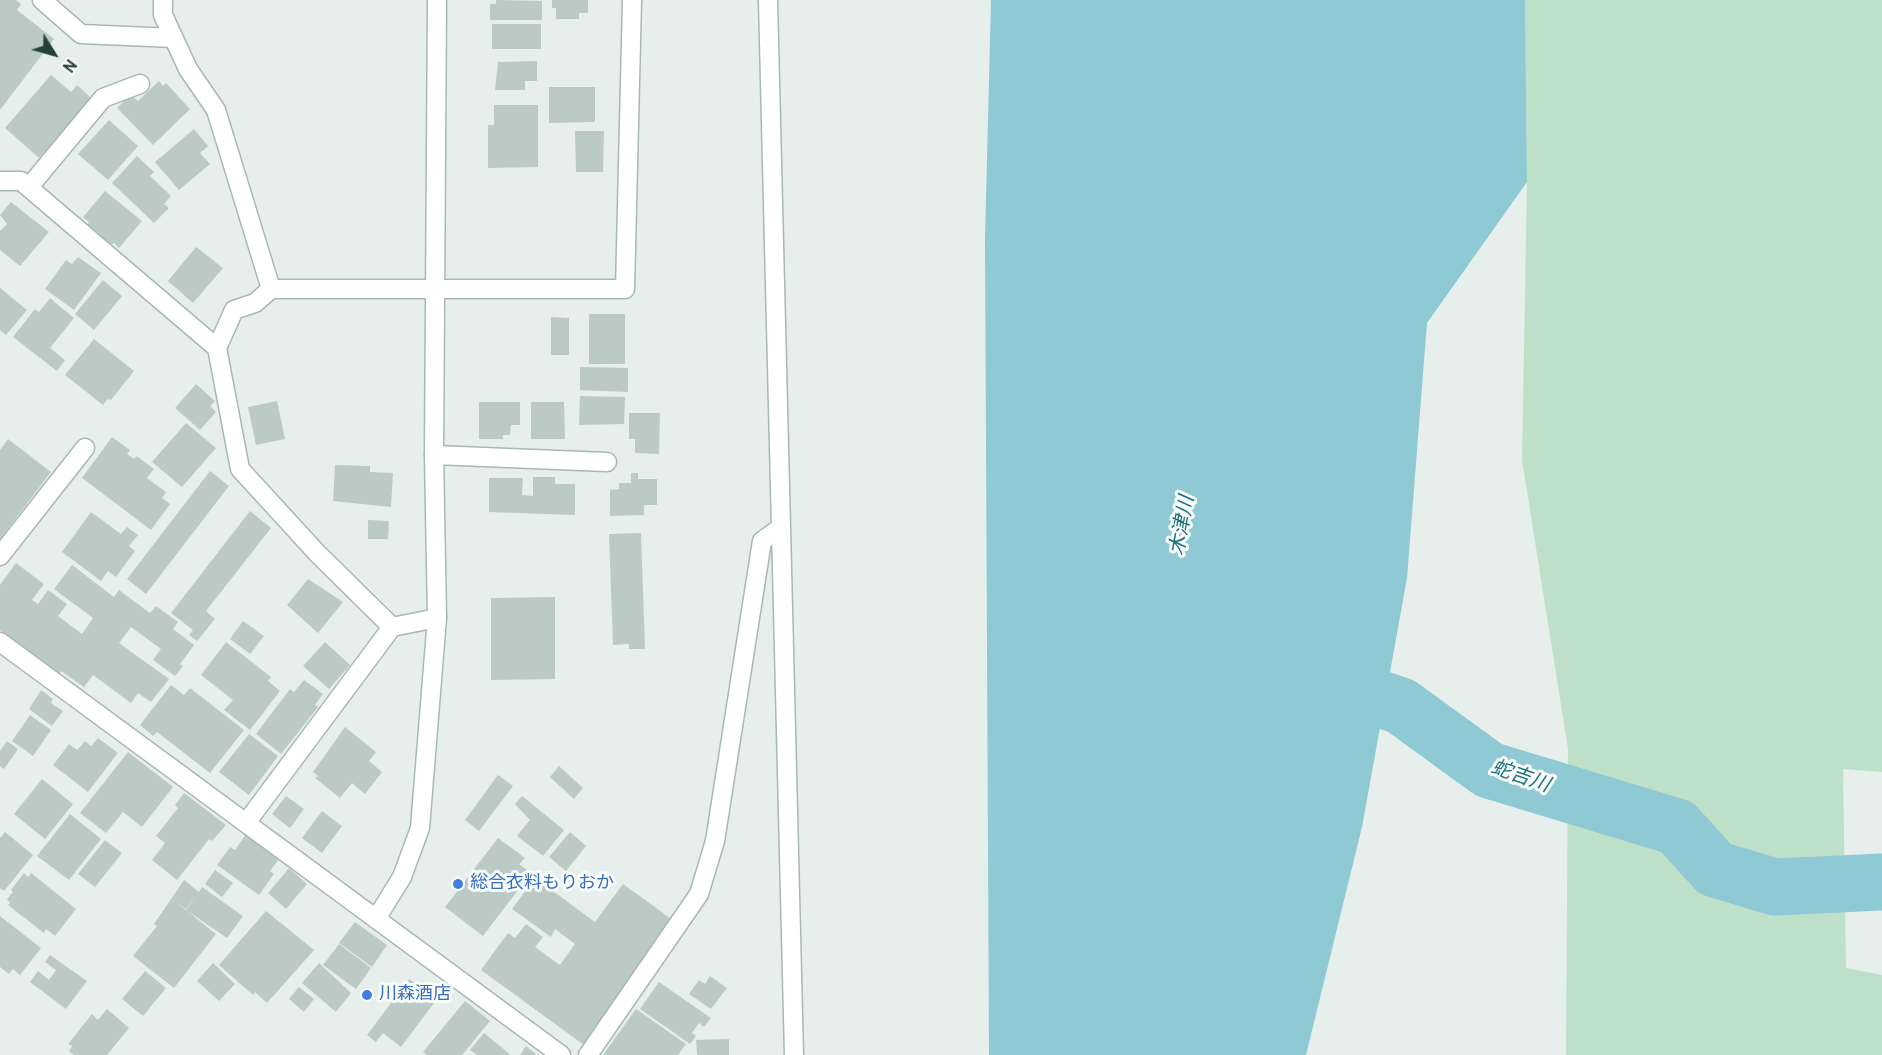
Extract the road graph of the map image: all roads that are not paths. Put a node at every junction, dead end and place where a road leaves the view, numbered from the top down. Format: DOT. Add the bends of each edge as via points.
graph roads {
  1 [pos="42,0"];
  2 [pos="163,0"];
  3 [pos="437,0"];
  4 [pos="632,0"];
  5 [pos="768,0"];
  6 [pos="174,38"];
  7 [pos="140,84"];
  8 [pos="0,181"];
  9 [pos="29,187"];
  10 [pos="271,289"];
  11 [pos="435,289"];
  12 [pos="216,348"];
  13 [pos="85,448"];
  14 [pos="435,455"];
  15 [pos="607,462"];
  16 [pos="780,528"];
  17 [pos="0,556"];
  18 [pos="437,618"];
  19 [pos="392,627"];
  20 [pos="0,642"];
  21 [pos="246,824"];
  22 [pos="376,919"];
  23 [pos="561,1055"];
  24 [pos="588,1055"];
  25 [pos="794,1055"];
  1 -- 6 [label="street" via="81,34"];
  2 -- 6 [label="street" via="163,15"];
  3 -- 11 [label="street"];
  4 -- 11 [label="street" via="625,289"];
  5 -- 16 [label="street"];
  6 -- 10 [label="street" via="188,69 216,110"];
  7 -- 9 [label="street" via="103,98"];
  8 -- 9 [label="street" via="21,181"];
  9 -- 12 [label="street"];
  10 -- 11 [label="street"];
  10 -- 12 [label="street" via="255,303 234,310"];
  11 -- 14 [label="street"];
  12 -- 19 [label="street" via="240,469"];
  13 -- 17 [label="street"];
  14 -- 15 [label="street"];
  14 -- 18 [label="street"];
  16 -- 24 [label="street" via="762,541 715,841 699,894"];
  16 -- 25 [label="street"];
  18 -- 19 [label="street"];
  18 -- 22 [label="street" via="420,828 402,878"];
  19 -- 21 [label="street"];
  20 -- 21 [label="street"];
  21 -- 22 [label="street"];
  22 -- 23 [label="street"];
}
